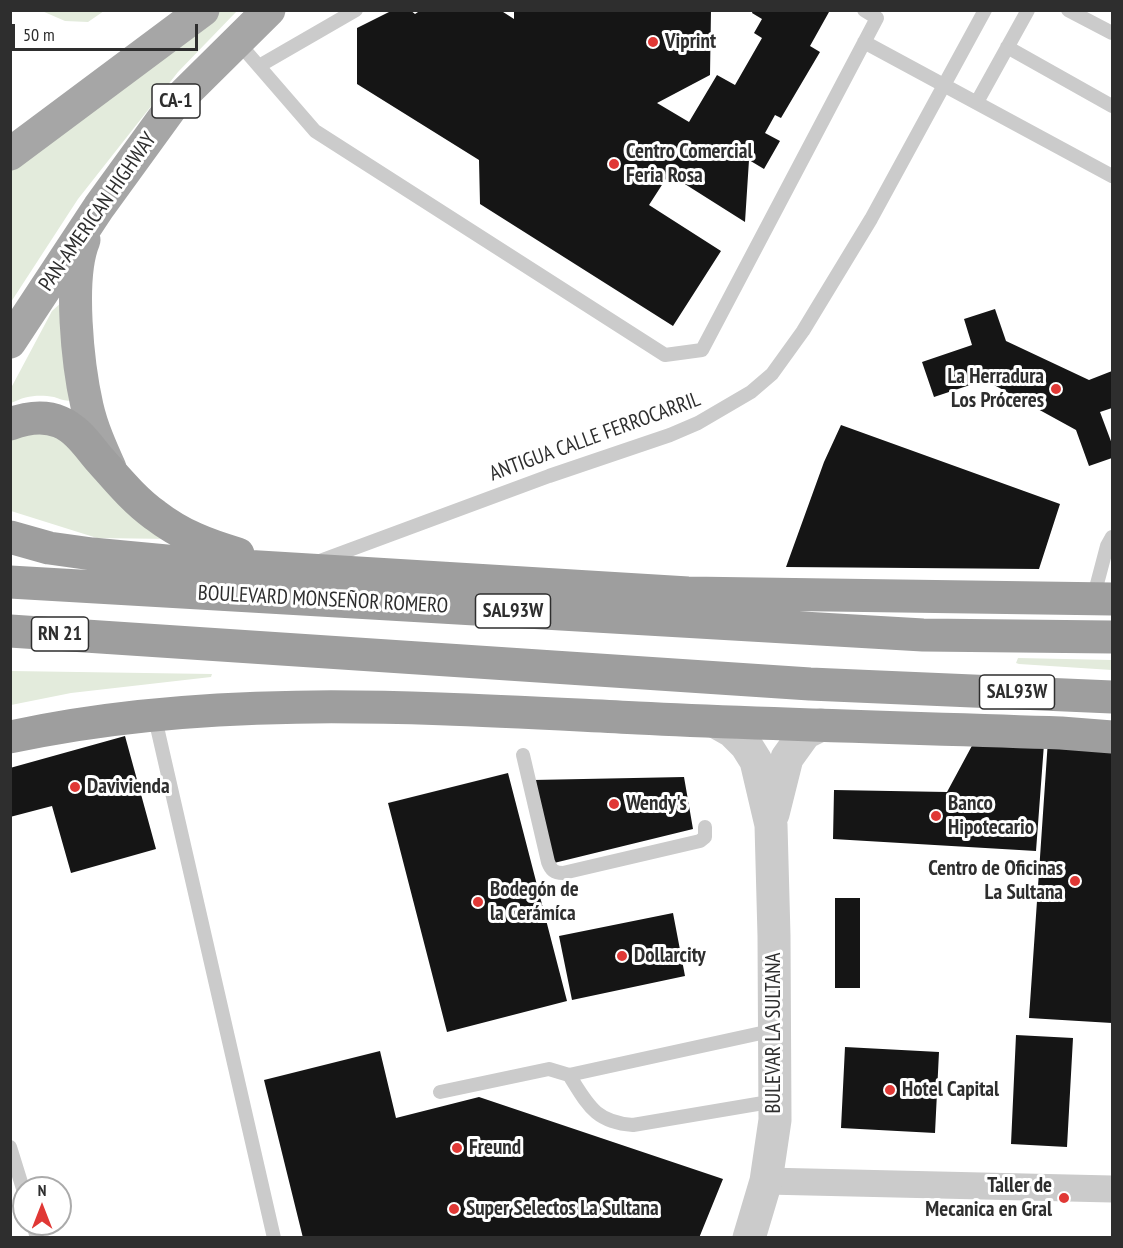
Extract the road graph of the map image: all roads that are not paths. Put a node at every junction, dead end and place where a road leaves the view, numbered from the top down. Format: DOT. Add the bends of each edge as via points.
graph roads {
  1 [pos="203,10"];
  2 [pos="269,10"];
  3 [pos="356,10"];
  4 [pos="864,10"];
  5 [pos="984,10"];
  6 [pos="1028,10"];
  7 [pos="1068,10"];
  8 [pos="1113,33"];
  9 [pos="237,41"];
  10 [pos="864,42"];
  11 [pos="1007,47"];
  12 [pos="259,66"];
  13 [pos="944,85"];
  14 [pos="977,102"];
  15 [pos="1113,106"];
  16 [pos="10,154"];
  17 [pos="1113,176"];
  18 [pos="99,207"];
  19 [pos="10,342"];
  20 [pos="10,424"];
  21 [pos="113,475"];
  22 [pos="10,537"];
  23 [pos="1113,537"];
  24 [pos="298,568"];
  25 [pos="10,582"];
  26 [pos="102,587"];
  27 [pos="1106,601"];
  28 [pos="10,632"];
  29 [pos="109,637"];
  30 [pos="1113,637"];
  31 [pos="1113,697"];
  32 [pos="154,714"];
  33 [pos="717,722"];
  34 [pos="821,725"];
  35 [pos="1113,730"];
  36 [pos="1061,733"];
  37 [pos="10,736"];
  38 [pos="1113,736"];
  39 [pos="523,755"];
  40 [pos="771,825"];
  41 [pos="705,827"];
  42 [pos="775,1030"];
  43 [pos="569,1075"];
  44 [pos="440,1092"];
  45 [pos="775,1101"];
  46 [pos="10,1147"];
  47 [pos="19,1176"];
  48 [pos="766,1181"];
  49 [pos="1113,1189"];
  50 [pos="274,1238"];
  51 [pos="749,1238"];
  1 -- 16 [label="main road, CA-1"];
  2 -- 9 [label="main road, PAN-AMERICAN HIGHWAY / CA-1"];
  3 -- 12 [label="lane"];
  4 -- 10 [label="lane" via="877,18"];
  5 -- 13 [label="lane, ANTIGUA CALLE FERROCARRIL"];
  6 -- 11 [label="lane"];
  7 -- 8 [label="lane"];
  9 -- 12 [label="lane"];
  9 -- 18 [label="main road, PAN-AMERICAN HIGHWAY / CA-1" via="173,105"];
  10 -- 12 [label="lane" via="702,350 665,355 315,131"];
  10 -- 13 [label="lane"];
  11 -- 14 [label="lane"];
  11 -- 15 [label="lane"];
  13 -- 14 [label="lane"];
  13 -- 24 [label="lane, ANTIGUA CALLE FERROCARRIL" via="871,219 803,331 772,374 751,392 670,435"];
  14 -- 17 [label="lane"];
  18 -- 19 [label="main road, PAN-AMERICAN HIGHWAY / CA-1"];
  18 -- 21 [label="main road" via="82,247 75,306 87,406"];
  20 -- 21 [label="highway" via="33,418 61,422 76,433"];
  21 -- 24 [label="highway" via="154,515 177,531 201,543"];
  22 -- 24 [label="highway" via="92,554"];
  23 -- 27 [label="lane" via="1107,546"];
  24 -- 27 [label="highway" via="688,593"];
  25 -- 26 [label="highway, BOULEVARD MONSEÑOR ROMERO / RN 21"];
  26 -- 30 [label="highway, BOULEVARD MONSEÑOR ROMERO / SAL93W" via="923,635"];
  28 -- 29 [label="highway, RN 21"];
  29 -- 31 [label="highway, SAL93W" via="810,684"];
  32 -- 33 [label="highway" via="415,708"];
  32 -- 37 [label="highway"];
  32 -- 50 [label="lane"];
  33 -- 34 [label="highway"];
  33 -- 40 [label="street, BULEVAR LA SULTANA" via="732,731 756,761"];
  34 -- 36 [label="highway"];
  34 -- 40 [label="street, BULEVAR LA SULTANA" via="805,733 787,758"];
  35 -- 36 [label="highway"];
  36 -- 38 [label="highway"];
  39 -- 41 [label="lane" via="548,862 556,873 700,841 705,837"];
  40 -- 42 [label="street, BULEVAR LA SULTANA"];
  42 -- 43 [label="lane"];
  42 -- 45 [label="street, BULEVAR LA SULTANA"];
  43 -- 44 [label="lane" via="549,1069"];
  43 -- 45 [label="lane" via="598,1114 621,1124"];
  45 -- 48 [label="street, BULEVAR LA SULTANA"];
  46 -- 47 [label="lane"];
  48 -- 49 [label="street"];
  48 -- 51 [label="street, BULEVAR LA SULTANA"];
}
